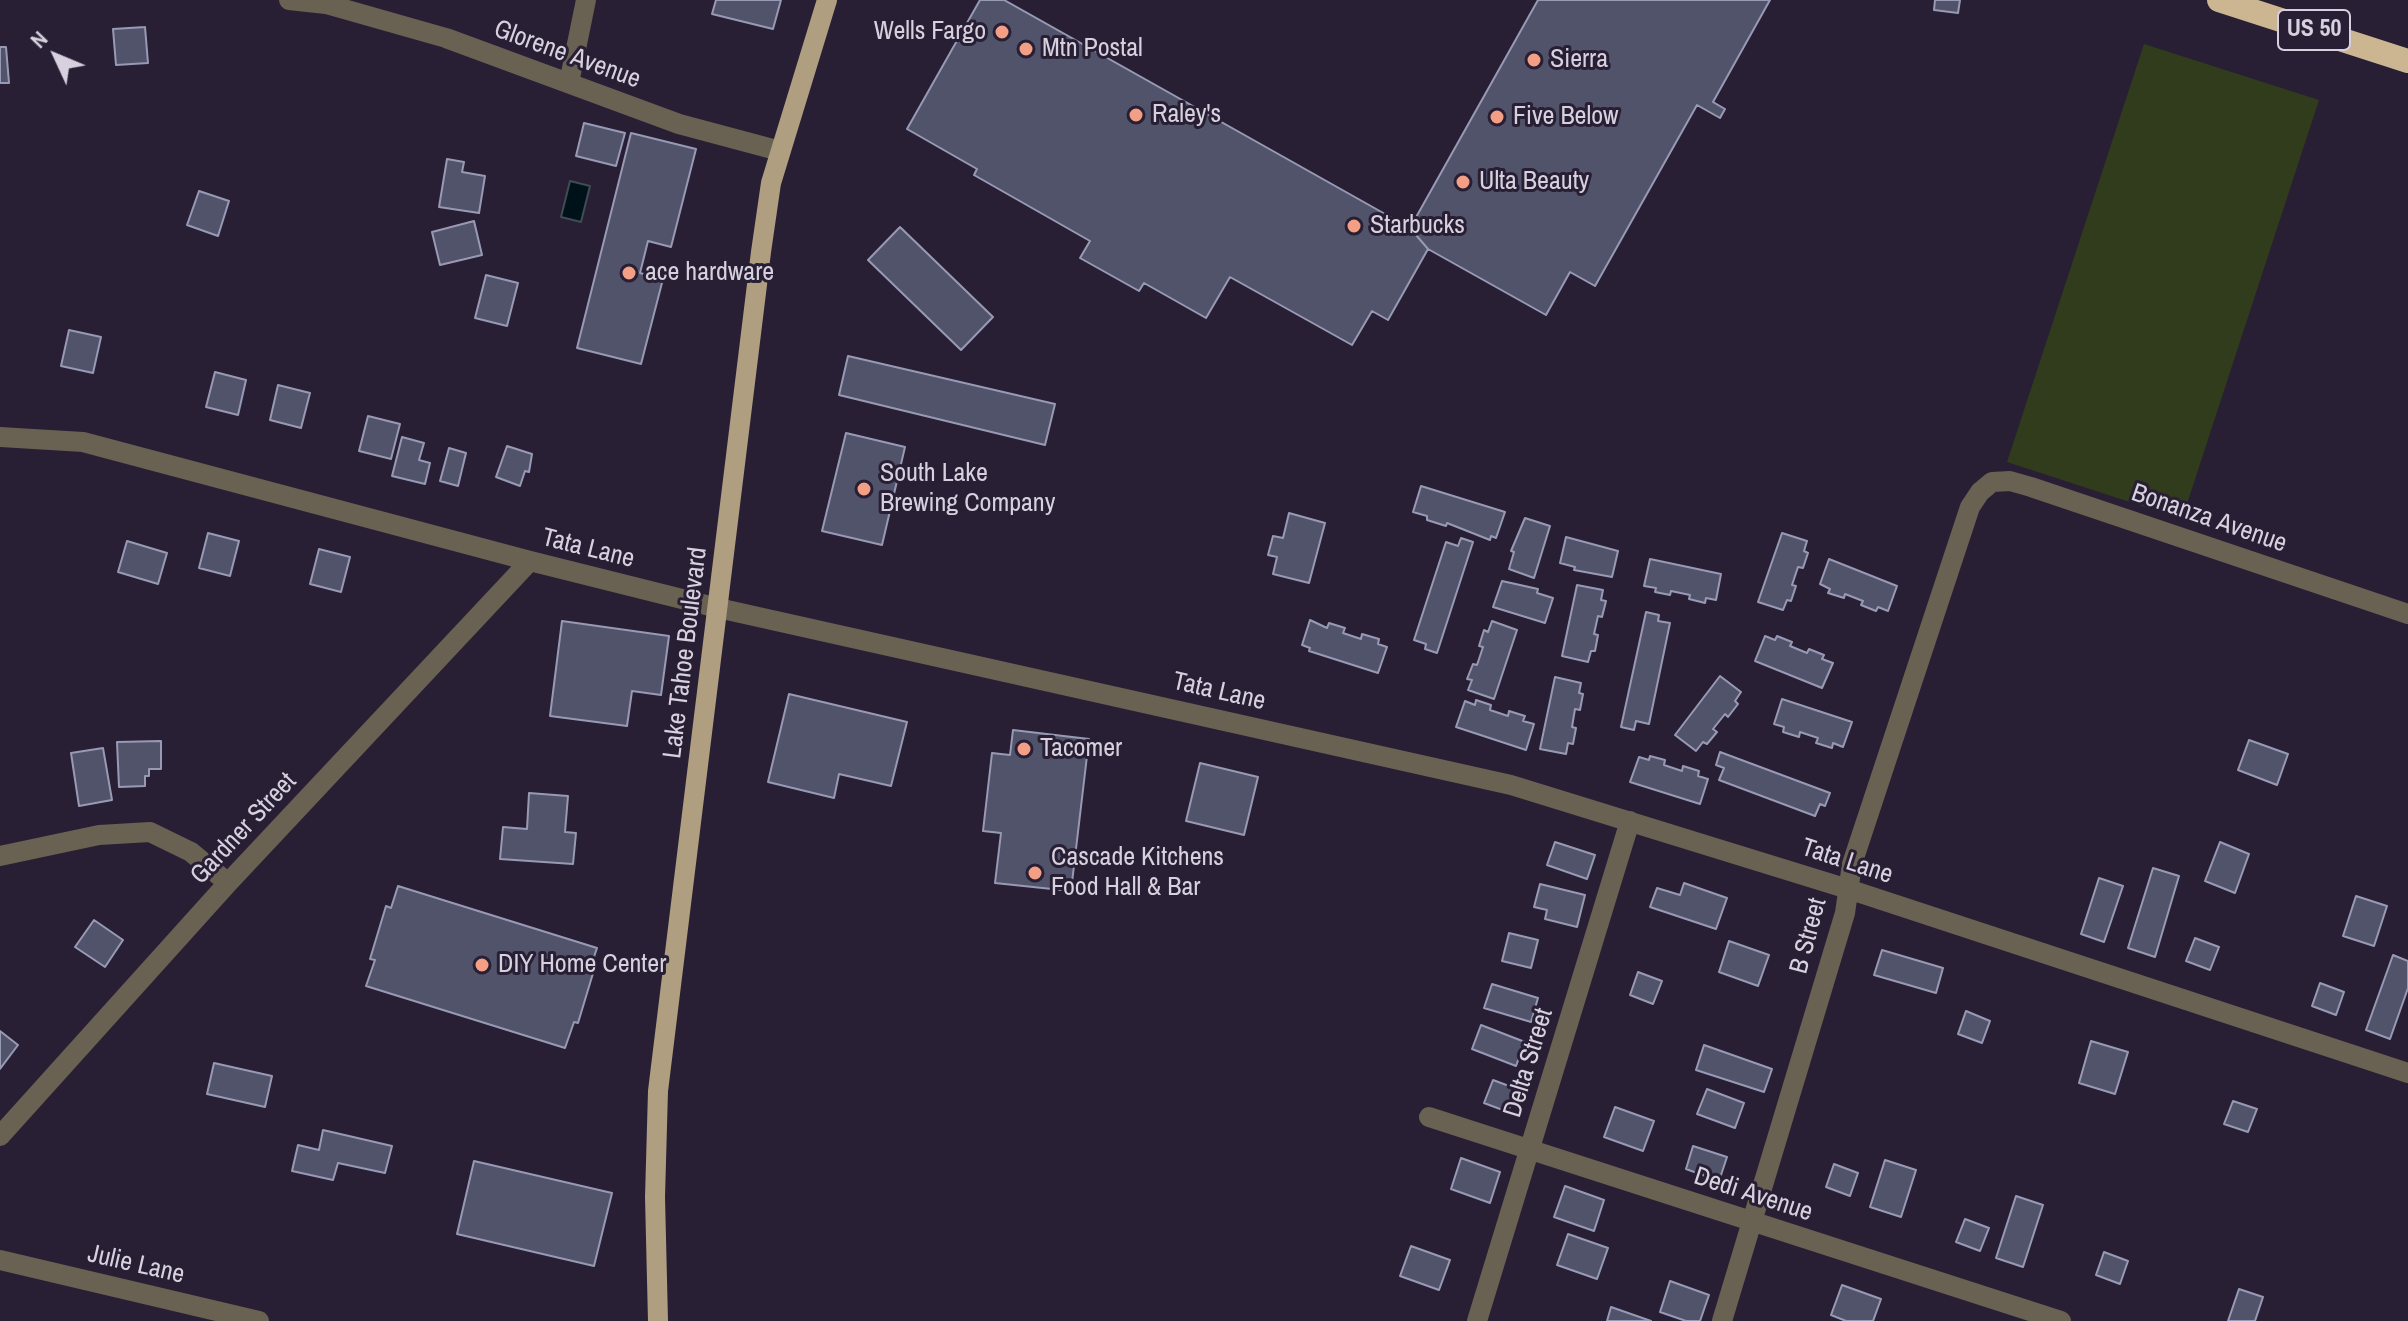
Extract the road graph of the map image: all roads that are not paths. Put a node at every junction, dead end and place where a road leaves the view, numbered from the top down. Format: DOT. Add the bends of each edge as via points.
graph roads {
  1 [pos="289,0"];
  2 [pos="586,0"];
  3 [pos="827,0"];
  4 [pos="2219,0"];
  5 [pos="2408,61"];
  6 [pos="569,83"];
  7 [pos="780,151"];
  8 [pos="0,437"];
  9 [pos="1992,482"];
  10 [pos="530,561"];
  11 [pos="718,608"];
  12 [pos="2408,614"];
  13 [pos="1630,821"];
  14 [pos="0,856"];
  15 [pos="228,883"];
  16 [pos="1848,889"];
  17 [pos="2408,1073"];
  18 [pos="1429,1117"];
  19 [pos="0,1136"];
  20 [pos="1529,1150"];
  21 [pos="1752,1222"];
  22 [pos="0,1260"];
  23 [pos="259,1321"];
  24 [pos="658,1321"];
  25 [pos="1477,1321"];
  26 [pos="1722,1321"];
  27 [pos="2061,1321"];
  1 -- 6 [label="street, Glorene Avenue" via="326,4 446,38"];
  2 -- 6 [label="street"];
  3 -- 7 [label="main road, Lake Tahoe Boulevard"];
  4 -- 5 [label="highway, US 50"];
  6 -- 7 [label="street, Glorene Avenue" via="679,124"];
  7 -- 11 [label="main road, Lake Tahoe Boulevard" via="761,252"];
  8 -- 10 [label="street, Tata Lane" via="83,442"];
  9 -- 12 [label="street, Bonanza Avenue" via="2031,487"];
  9 -- 16 [label="street, B Street" via="1970,507"];
  10 -- 11 [label="street, Tata Lane"];
  10 -- 15 [label="street, Gardner Street"];
  11 -- 13 [label="street, Tata Lane" via="1511,785"];
  11 -- 24 [label="main road, Lake Tahoe Boulevard" via="658,1091"];
  13 -- 16 [label="street, Tata Lane"];
  13 -- 20 [label="street, Delta Street"];
  14 -- 15 [label="street" via="99,835 150,832 191,852"];
  15 -- 19 [label="street, Gardner Street"];
  16 -- 17 [label="street, Tata Lane"];
  16 -- 21 [label="street, B Street"];
  18 -- 20 [label="street, Dedi Avenue"];
  20 -- 21 [label="street, Dedi Avenue"];
  20 -- 25 [label="street, Delta Street"];
  21 -- 26 [label="street, B Street"];
  21 -- 27 [label="street, Dedi Avenue"];
  22 -- 23 [label="street, Julie Lane"];
}
